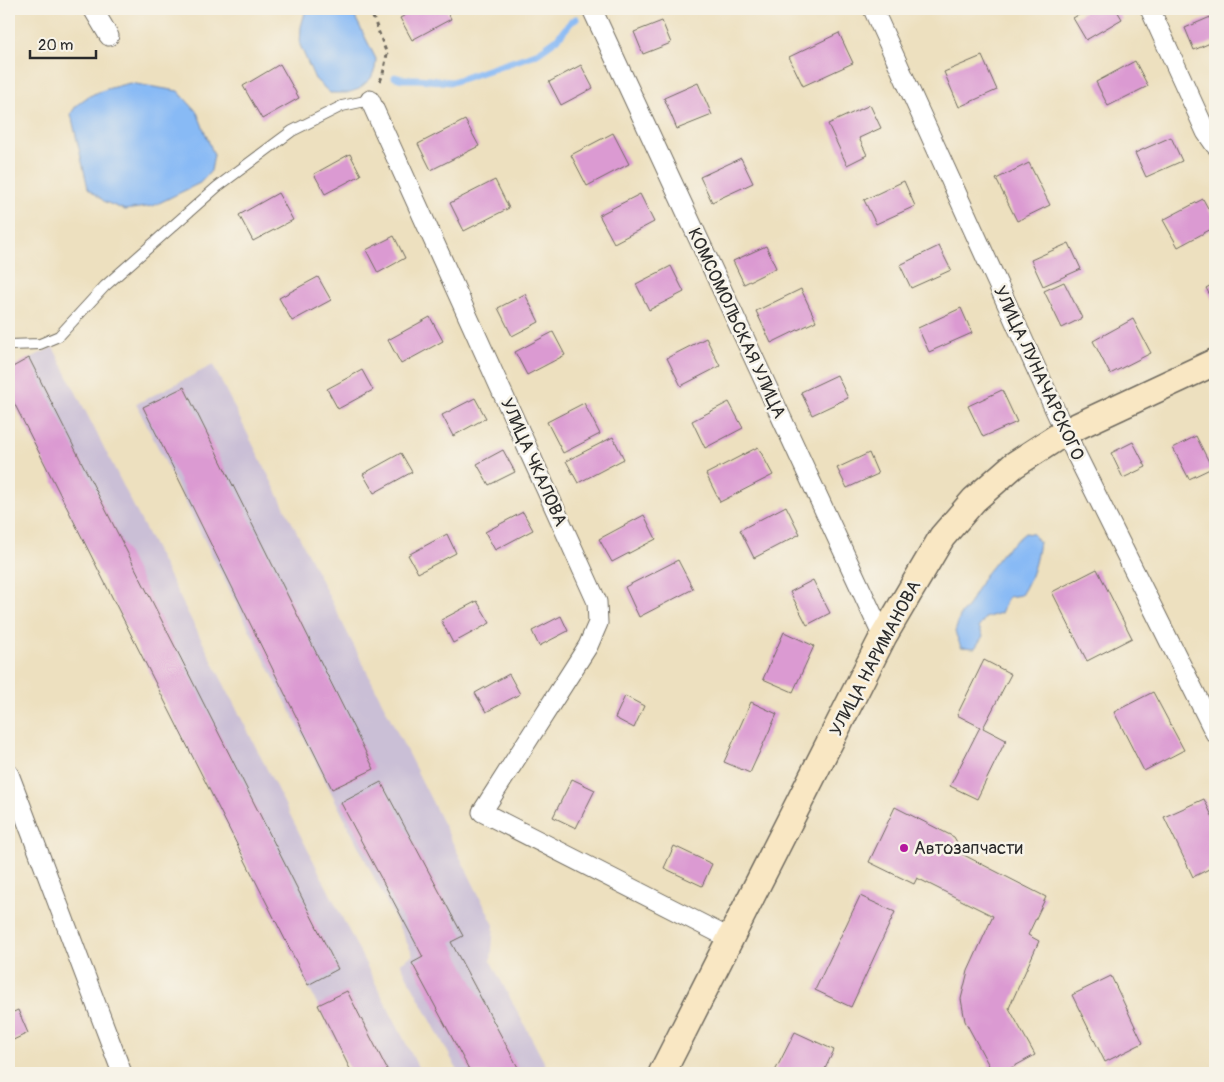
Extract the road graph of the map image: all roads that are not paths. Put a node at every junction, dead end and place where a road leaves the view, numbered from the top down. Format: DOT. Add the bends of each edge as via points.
graph roads {
  1 [pos="93,9"];
  2 [pos="592,9"];
  3 [pos="873,9"];
  4 [pos="1150,9"];
  5 [pos="109,36"];
  6 [pos="370,100"];
  7 [pos="1215,145"];
  8 [pos="9,345"];
  9 [pos="1215,362"];
  10 [pos="1065,432"];
  11 [pos="883,637"];
  12 [pos="1213,724"];
  13 [pos="9,774"];
  14 [pos="731,939"];
  15 [pos="122,1073"];
  16 [pos="662,1073"];
  1 -- 5 [label="street"];
  2 -- 11 [label="street, КОМСОМОЛЬСКАЯ УЛИЦА"];
  3 -- 10 [label="street, УЛИЦА ЛУНАЧАРСКОГО"];
  4 -- 7 [label="street" via="1206,132"];
  6 -- 8 [label="lane" via="342,106 292,132 217,187 105,286 59,336 40,344"];
  6 -- 14 [label="street, УЛИЦА ЧКАЛОВА" via="597,602 598,623 588,646 482,812"];
  9 -- 10 [label="main road, УЛИЦА НАРИМАНОВА"];
  10 -- 11 [label="main road, УЛИЦА НАРИМАНОВА" via="1014,464 974,500 942,537"];
  10 -- 12 [label="street, УЛИЦА ЛУНАЧАРСКОГО"];
  11 -- 14 [label="main road, УЛИЦА НАРИМАНОВА"];
  13 -- 15 [label="street"];
  14 -- 16 [label="main road, УЛИЦА НАРИМАНОВА"];
}
